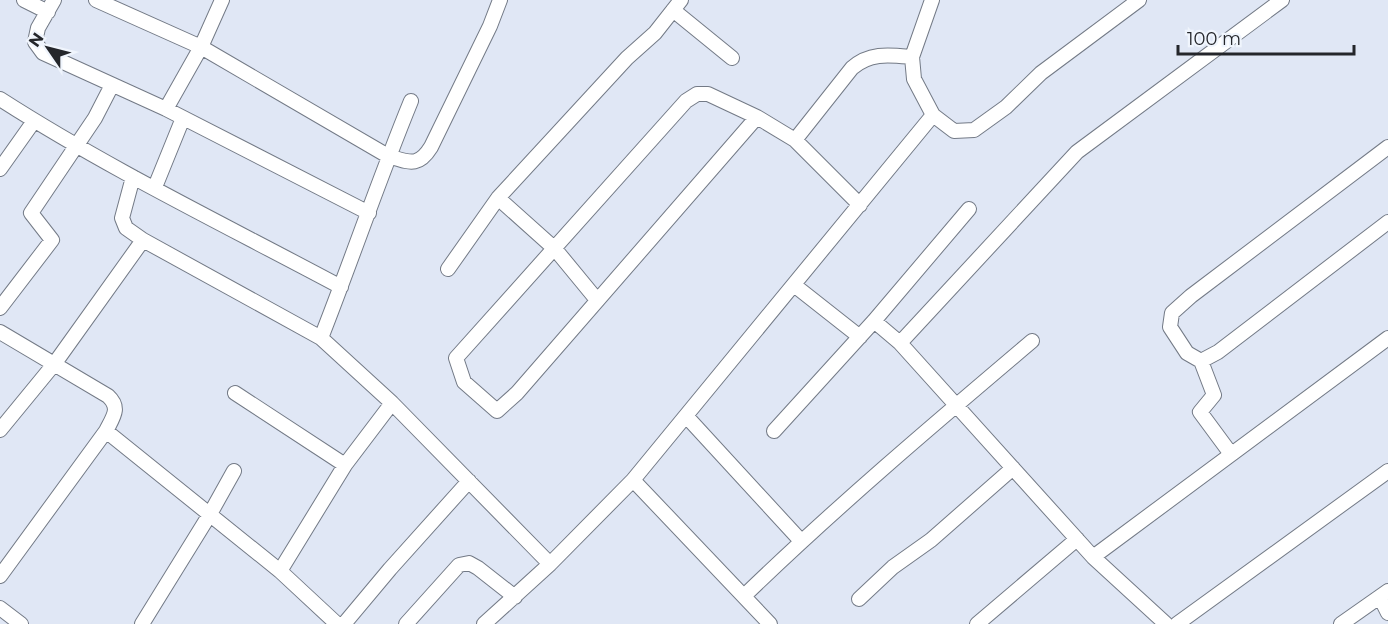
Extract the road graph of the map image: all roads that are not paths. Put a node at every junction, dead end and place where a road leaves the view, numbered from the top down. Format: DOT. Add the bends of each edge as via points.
graph roads {
  1 [pos="24,0"];
  2 [pos="96,0"];
  3 [pos="222,0"];
  4 [pos="500,0"];
  5 [pos="932,0"];
  6 [pos="1139,0"];
  7 [pos="1282,0"];
  8 [pos="677,5"];
  9 [pos="51,6"];
  10 [pos="201,47"];
  11 [pos="912,57"];
  12 [pos="732,58"];
  13 [pos="112,85"];
  14 [pos="0,99"];
  15 [pos="411,101"];
  16 [pos="166,109"];
  17 [pos="933,115"];
  18 [pos="756,117"];
  19 [pos="183,118"];
  20 [pos="34,121"];
  21 [pos="795,140"];
  22 [pos="77,145"];
  23 [pos="1388,147"];
  24 [pos="388,156"];
  25 [pos="0,169"];
  26 [pos="133,177"];
  27 [pos="154,187"];
  28 [pos="498,198"];
  29 [pos="860,205"];
  30 [pos="969,209"];
  31 [pos="369,213"];
  32 [pos="1388,222"];
  33 [pos="143,240"];
  34 [pos="555,249"];
  35 [pos="448,270"];
  36 [pos="794,285"];
  37 [pos="341,287"];
  38 [pos="597,300"];
  39 [pos="0,308"];
  40 [pos="874,321"];
  41 [pos="0,332"];
  42 [pos="860,337"];
  43 [pos="321,338"];
  44 [pos="1388,338"];
  45 [pos="1032,341"];
  46 [pos="900,343"];
  47 [pos="1201,361"];
  48 [pos="55,363"];
  49 [pos="235,393"];
  50 [pos="392,403"];
  51 [pos="956,405"];
  52 [pos="687,417"];
  53 [pos="0,430"];
  54 [pos="106,431"];
  55 [pos="774,431"];
  56 [pos="1231,454"];
  57 [pos="345,465"];
  58 [pos="1013,468"];
  59 [pos="234,471"];
  60 [pos="1388,471"];
  61 [pos="633,480"];
  62 [pos="469,481"];
  63 [pos="210,514"];
  64 [pos="1077,539"];
  65 [pos="801,541"];
  66 [pos="1093,556"];
  67 [pos="550,564"];
  68 [pos="280,571"];
  69 [pos="0,576"];
  70 [pos="1384,594"];
  71 [pos="744,596"];
  72 [pos="515,597"];
  73 [pos="859,599"];
  74 [pos="0,608"];
  75 [pos="1388,613"];
  76 [pos="1156,621"];
  77 [pos="21,624"];
  78 [pos="142,624"];
  79 [pos="337,624"];
  80 [pos="344,624"];
  81 [pos="406,624"];
  82 [pos="484,624"];
  83 [pos="770,624"];
  84 [pos="977,624"];
  85 [pos="1177,624"];
  86 [pos="1341,624"];
  1 -- 9 [label="street"];
  2 -- 10 [label="street"];
  3 -- 10 [label="street"];
  4 -- 24 [label="street" via="423,158 411,163"];
  5 -- 11 [label="street"];
  6 -- 17 [label="street" via="1041,73 1006,107 974,130 954,131"];
  7 -- 46 [label="street" via="1077,152"];
  8 -- 12 [label="street"];
  8 -- 28 [label="street"];
  9 -- 13 [label="street" via="35,42 43,53"];
  10 -- 16 [label="street"];
  10 -- 24 [label="street"];
  11 -- 17 [label="street" via="914,79"];
  11 -- 21 [label="street" via="880,55 862,60"];
  13 -- 16 [label="street"];
  13 -- 22 [label="street"];
  14 -- 20 [label="street"];
  15 -- 24 [label="street"];
  16 -- 19 [label="street"];
  17 -- 29 [label="street"];
  18 -- 21 [label="street"];
  18 -- 34 [label="street" via="708,94 697,94 686,101"];
  18 -- 38 [label="street"];
  19 -- 27 [label="street"];
  19 -- 31 [label="street"];
  20 -- 22 [label="street"];
  20 -- 25 [label="street"];
  21 -- 29 [label="street"];
  22 -- 26 [label="street"];
  22 -- 39 [label="street" via="31,213 52,240"];
  23 -- 47 [label="street" via="1172,313 1170,327 1187,353"];
  24 -- 31 [label="street"];
  26 -- 27 [label="street"];
  26 -- 33 [label="street" via="122,218 126,228"];
  27 -- 37 [label="street"];
  28 -- 34 [label="street"];
  28 -- 35 [label="street"];
  29 -- 36 [label="street"];
  30 -- 40 [label="street"];
  31 -- 37 [label="street"];
  32 -- 47 [label="street"];
  33 -- 43 [label="street"];
  33 -- 48 [label="street"];
  34 -- 38 [label="street"];
  34 -- 38 [label="street" via="456,358 464,382 497,411"];
  36 -- 42 [label="street"];
  36 -- 52 [label="street"];
  37 -- 43 [label="street"];
  40 -- 42 [label="street"];
  40 -- 46 [label="street"];
  41 -- 48 [label="street"];
  42 -- 55 [label="street"];
  43 -- 50 [label="street"];
  44 -- 56 [label="street"];
  45 -- 51 [label="street"];
  46 -- 51 [label="street"];
  47 -- 56 [label="street" via="1214,395 1200,412"];
  48 -- 53 [label="street"];
  48 -- 54 [label="street" via="115,402 116,411"];
  49 -- 57 [label="street"];
  50 -- 57 [label="street"];
  50 -- 62 [label="street"];
  51 -- 58 [label="street"];
  51 -- 65 [label="street"];
  52 -- 61 [label="street"];
  52 -- 65 [label="street"];
  54 -- 63 [label="street"];
  54 -- 69 [label="street"];
  56 -- 66 [label="street"];
  57 -- 68 [label="street"];
  58 -- 64 [label="street"];
  58 -- 73 [label="street"];
  59 -- 63 [label="street"];
  60 -- 85 [label="street"];
  61 -- 67 [label="street"];
  61 -- 71 [label="street"];
  62 -- 67 [label="street"];
  62 -- 80 [label="street"];
  63 -- 68 [label="street"];
  63 -- 78 [label="street"];
  64 -- 66 [label="street"];
  64 -- 84 [label="street"];
  65 -- 71 [label="street"];
  66 -- 76 [label="street"];
  67 -- 72 [label="street"];
  68 -- 79 [label="street"];
  70 -- 75 [label="street"];
  70 -- 86 [label="street"];
  71 -- 83 [label="street"];
  72 -- 81 [label="street" via="478,568 469,563 459,565"];
  72 -- 82 [label="street"];
  74 -- 77 [label="street"];
}
